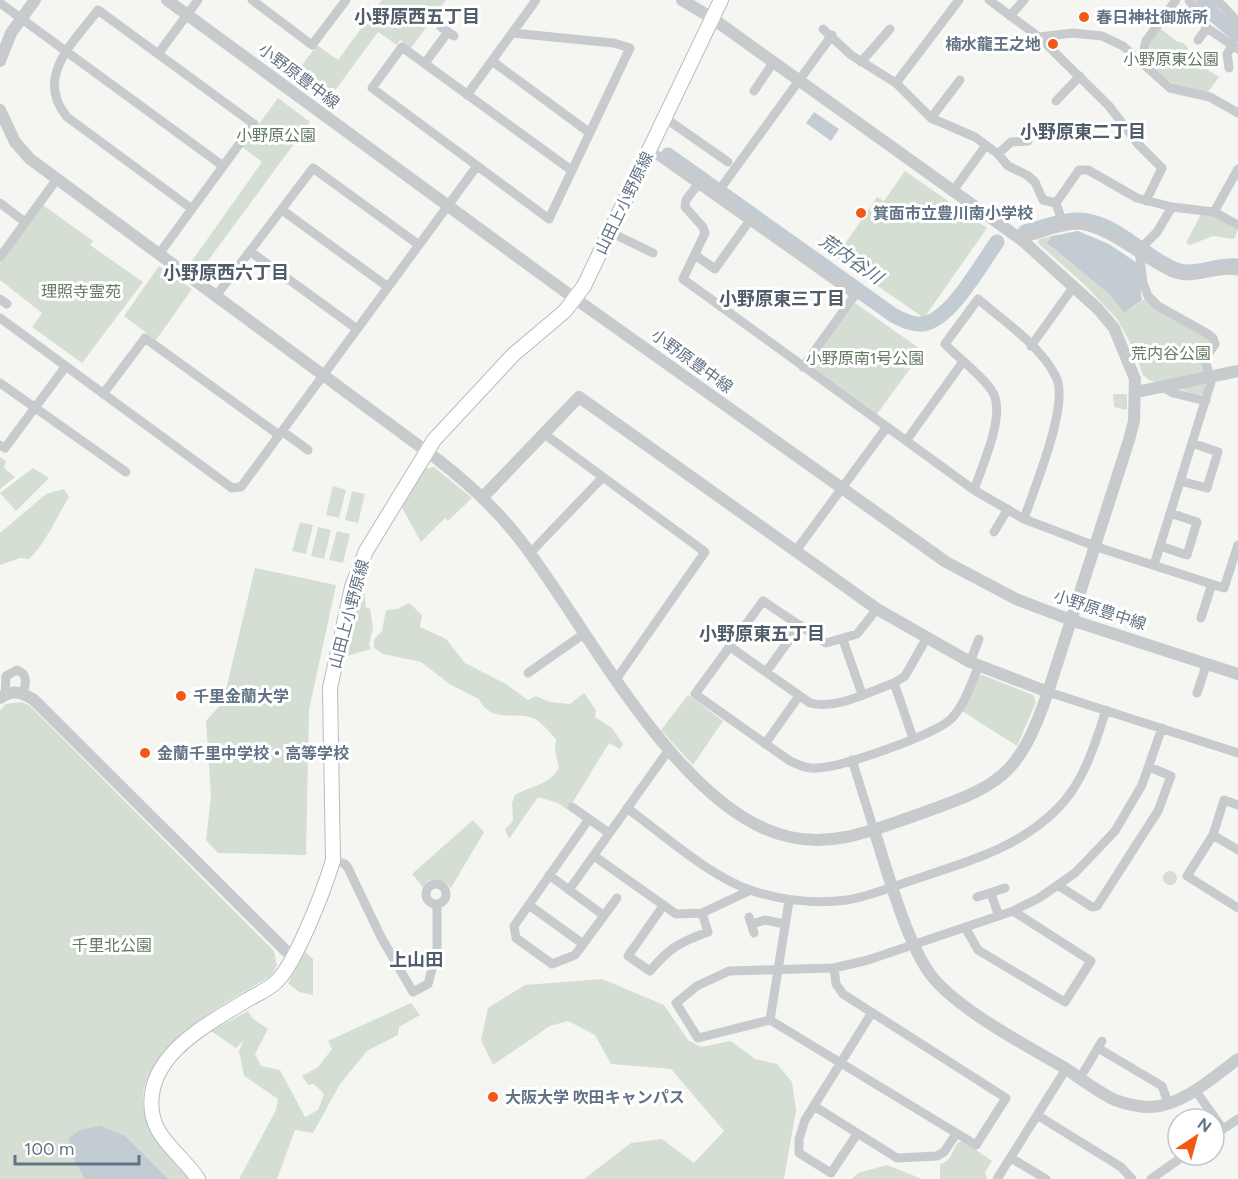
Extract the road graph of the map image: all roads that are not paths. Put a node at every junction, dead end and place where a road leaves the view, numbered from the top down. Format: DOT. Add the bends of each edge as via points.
graph roads {
  1 [pos="35,0"];
  2 [pos="167,0"];
  3 [pos="198,0"];
  4 [pos="252,0"];
  5 [pos="346,0"];
  6 [pos="536,0"];
  7 [pos="682,0"];
  8 [pos="721,0"];
  9 [pos="959,0"];
  10 [pos="988,0"];
  11 [pos="1024,0"];
  12 [pos="1176,0"];
  13 [pos="1189,0"];
  14 [pos="1217,0"];
  15 [pos="0,3"];
  16 [pos="187,15"];
  17 [pos="1010,16"];
  18 [pos="712,18"];
  19 [pos="21,19"];
  20 [pos="1238,22"];
  21 [pos="1207,28"];
  22 [pos="823,29"];
  23 [pos="890,29"];
  24 [pos="448,32"];
  25 [pos="512,33"];
  26 [pos="832,35"];
  27 [pos="1039,37"];
  28 [pos="1198,40"];
  29 [pos="1235,47"];
  30 [pos="66,52"];
  31 [pos="158,54"];
  32 [pos="0,61"];
  33 [pos="492,61"];
  34 [pos="861,62"];
  35 [pos="1141,62"];
  36 [pos="425,63"];
  37 [pos="773,63"];
  38 [pos="1229,68"];
  39 [pos="1080,76"];
  40 [pos="960,80"];
  41 [pos="799,81"];
  42 [pos="896,83"];
  43 [pos="754,91"];
  44 [pos="467,95"];
  45 [pos="1056,101"];
  46 [pos="0,110"];
  47 [pos="1238,113"];
  48 [pos="665,118"];
  49 [pos="931,118"];
  50 [pos="590,132"];
  51 [pos="1028,141"];
  52 [pos="986,145"];
  53 [pos="650,150"];
  54 [pos="998,154"];
  55 [pos="729,162"];
  56 [pos="223,166"];
  57 [pos="477,166"];
  58 [pos="1238,169"];
  59 [pos="571,170"];
  60 [pos="57,179"];
  61 [pos="1235,180"];
  62 [pos="698,184"];
  63 [pos="953,191"];
  64 [pos="717,192"];
  65 [pos="1146,201"];
  66 [pos="0,202"];
  67 [pos="1056,203"];
  68 [pos="448,206"];
  69 [pos="1172,207"];
  70 [pos="192,210"];
  71 [pos="282,210"];
  72 [pos="1214,212"];
  73 [pos="750,220"];
  74 [pos="25,222"];
  75 [pos="1063,222"];
  76 [pos="1238,225"];
  77 [pos="610,232"];
  78 [pos="1023,241"];
  79 [pos="419,245"];
  80 [pos="1141,250"];
  81 [pos="250,252"];
  82 [pos="653,253"];
  83 [pos="159,254"];
  84 [pos="695,255"];
  85 [pos="0,257"];
  86 [pos="1238,271"];
  87 [pos="1074,286"];
  88 [pos="388,287"];
  89 [pos="216,296"];
  90 [pos="574,298"];
  91 [pos="0,318"];
  92 [pos="357,329"];
  93 [pos="1031,346"];
  94 [pos="962,363"];
  95 [pos="66,366"];
  96 [pos="803,367"];
  97 [pos="1238,371"];
  98 [pos="323,375"];
  99 [pos="1208,377"];
  100 [pos="0,383"];
  101 [pos="1162,390"];
  102 [pos="1136,392"];
  103 [pos="104,394"];
  104 [pos="1206,400"];
  105 [pos="35,409"];
  106 [pos="886,428"];
  107 [pos="280,433"];
  108 [pos="543,433"];
  109 [pos="906,441"];
  110 [pos="1192,443"];
  111 [pos="0,445"];
  112 [pos="308,450"];
  113 [pos="426,451"];
  114 [pos="126,472"];
  115 [pos="603,477"];
  116 [pos="1180,481"];
  117 [pos="841,489"];
  118 [pos="974,490"];
  119 [pos="483,497"];
  120 [pos="1008,509"];
  121 [pos="1170,513"];
  122 [pos="1024,519"];
  123 [pos="994,532"];
  124 [pos="1238,545"];
  125 [pos="1095,546"];
  126 [pos="1160,546"];
  127 [pos="529,551"];
  128 [pos="795,552"];
  129 [pos="1154,565"];
  130 [pos="1212,584"];
  131 [pos="877,609"];
  132 [pos="1201,618"];
  133 [pos="1071,620"];
  134 [pos="800,625"];
  135 [pos="585,633"];
  136 [pos="926,639"];
  137 [pos="980,639"];
  138 [pos="843,640"];
  139 [pos="729,646"];
  140 [pos="1207,663"];
  141 [pos="974,664"];
  142 [pos="766,672"];
  143 [pos="528,673"];
  144 [pos="1238,674"];
  145 [pos="617,678"];
  146 [pos="894,683"];
  147 [pos="1048,692"];
  148 [pos="23,693"];
  149 [pos="1197,693"];
  150 [pos="862,694"];
  151 [pos="3,696"];
  152 [pos="799,696"];
  153 [pos="1106,710"];
  154 [pos="1162,728"];
  155 [pos="913,738"];
  156 [pos="765,744"];
  157 [pos="668,751"];
  158 [pos="1238,753"];
  159 [pos="852,760"];
  160 [pos="1149,767"];
  161 [pos="1238,805"];
  162 [pos="572,807"];
  163 [pos="627,808"];
  164 [pos="589,819"];
  165 [pos="874,830"];
  166 [pos="609,833"];
  167 [pos="1213,834"];
  168 [pos="1238,850"];
  169 [pos="594,856"];
  170 [pos="333,860"];
  171 [pos="549,875"];
  172 [pos="1059,886"];
  173 [pos="894,888"];
  174 [pos="1005,888"];
  175 [pos="569,890"];
  176 [pos="751,890"];
  177 [pos="991,894"];
  178 [pos="977,897"];
  179 [pos="617,898"];
  180 [pos="789,901"];
  181 [pos="529,905"];
  182 [pos="437,906"];
  183 [pos="663,906"];
  184 [pos="1238,908"];
  185 [pos="1013,911"];
  186 [pos="702,913"];
  187 [pos="603,915"];
  188 [pos="999,916"];
  189 [pos="751,924"];
  190 [pos="785,924"];
  191 [pos="965,927"];
  192 [pos="583,944"];
  193 [pos="914,945"];
  194 [pos="292,957"];
  195 [pos="777,968"];
  196 [pos="834,968"];
  197 [pos="871,1014"];
  198 [pos="770,1020"];
  199 [pos="1238,1059"];
  200 [pos="842,1062"];
  201 [pos="1066,1069"];
  202 [pos="1080,1078"];
  203 [pos="1195,1090"];
  204 [pos="1168,1103"];
  205 [pos="814,1106"];
  206 [pos="1207,1107"];
  207 [pos="1037,1115"];
  208 [pos="857,1134"];
  209 [pos="956,1134"];
  210 [pos="1011,1158"];
  211 [pos="1168,1167"];
  212 [pos="198,1179"];
  213 [pos="997,1179"];
  214 [pos="1046,1179"];
  215 [pos="1132,1179"];
  216 [pos="1151,1179"];
  1 -- 19 [label="street"];
  2 -- 16 [label="street, 小野原豊中線"];
  3 -- 16 [label="street"];
  4 -- 5 [label="street" via="312,45"];
  6 -- 25 [label="street"];
  7 -- 18 [label="street"];
  8 -- 18 [label="main road, 山田上小野原線"];
  9 -- 42 [label="street"];
  10 -- 17 [label="street"];
  11 -- 17 [label="street"];
  12 -- 35 [label="street" via="1146,41"];
  13 -- 21 [label="street"];
  14 -- 20 [label="street"];
  15 -- 19 [label="street"];
  16 -- 31 [label="street"];
  16 -- 68 [label="street, 小野原豊中線"];
  17 -- 27 [label="street"];
  18 -- 37 [label="street"];
  18 -- 48 [label="main road, 山田上小野原線"];
  19 -- 30 [label="street"];
  19 -- 32 [label="street"];
  21 -- 28 [label="street"];
  21 -- 29 [label="street"];
  22 -- 26 [label="street"];
  23 -- 34 [label="street"];
  24 -- 36 [label="street"];
  25 -- 33 [label="street"];
  25 -- 50 [label="street" via="630,48"];
  26 -- 34 [label="street"];
  26 -- 41 [label="street"];
  27 -- 35 [label="street" via="1073,33 1102,36 1123,46"];
  27 -- 39 [label="street"];
  29 -- 38 [label="street" via="1227,54"];
  30 -- 31 [label="street" via="98,10"];
  30 -- 56 [label="street"];
  30 -- 70 [label="street" via="53,80 58,106 67,117"];
  31 -- 56 [label="street" via="254,124"];
  33 -- 44 [label="street"];
  33 -- 50 [label="street"];
  34 -- 42 [label="street"];
  35 -- 47 [label="street" via="1170,88 1210,97"];
  36 -- 44 [label="street"];
  36 -- 57 [label="street" via="402,47 372,88"];
  37 -- 41 [label="street"];
  37 -- 43 [label="street"];
  39 -- 45 [label="street"];
  39 -- 65 [label="street" via="1162,168"];
  40 -- 49 [label="street"];
  41 -- 63 [label="street"];
  41 -- 64 [label="street"];
  42 -- 49 [label="street"];
  44 -- 59 [label="street"];
  46 -- 60 [label="street" via="15,142"];
  48 -- 53 [label="main road, 山田上小野原線"];
  48 -- 55 [label="street"];
  49 -- 52 [label="street"];
  50 -- 59 [label="street"];
  51 -- 54 [label="street" via="1011,142"];
  52 -- 54 [label="street"];
  52 -- 63 [label="street"];
  53 -- 62 [label="street"];
  53 -- 77 [label="main road, 山田上小野原線"];
  54 -- 67 [label="street" via="1013,170 1035,182 1043,200"];
  56 -- 70 [label="street"];
  57 -- 59 [label="street" via="549,219"];
  57 -- 68 [label="street"];
  58 -- 61 [label="street"];
  60 -- 74 [label="street"];
  60 -- 83 [label="street"];
  61 -- 72 [label="street"];
  62 -- 64 [label="street"];
  62 -- 84 [label="street" via="685,207 705,233"];
  63 -- 78 [label="street"];
  64 -- 73 [label="street"];
  65 -- 67 [label="street" via="1088,170 1079,170"];
  65 -- 69 [label="street"];
  66 -- 74 [label="street"];
  67 -- 75 [label="street"];
  68 -- 79 [label="street"];
  68 -- 90 [label="street, 小野原豊中線"];
  69 -- 72 [label="street"];
  69 -- 80 [label="street"];
  70 -- 83 [label="street"];
  71 -- 79 [label="street" via="313,168"];
  71 -- 81 [label="street"];
  71 -- 88 [label="street"];
  72 -- 76 [label="street"];
  73 -- 84 [label="street" via="715,269"];
  73 -- 96 [label="street" via="855,296"];
  74 -- 85 [label="street"];
  75 -- 78 [label="street"];
  75 -- 80 [label="street" via="1092,228"];
  77 -- 82 [label="street"];
  77 -- 90 [label="main road, 山田上小野原線" via="584,286"];
  78 -- 87 [label="street"];
  79 -- 88 [label="street"];
  80 -- 86 [label="street" via="1184,275"];
  80 -- 99 [label="street" via="1145,290 1153,302 1213,339 1215,344 1205,359"];
  81 -- 89 [label="street"];
  81 -- 92 [label="street"];
  83 -- 89 [label="street"];
  84 -- 96 [label="street" via="683,279"];
  87 -- 93 [label="street"];
  87 -- 102 [label="street" via="1114,328 1131,365"];
  88 -- 92 [label="street"];
  89 -- 98 [label="street"];
  90 -- 113 [label="main road, 山田上小野原線" via="513,355"];
  90 -- 117 [label="street, 小野原豊中線"];
  91 -- 95 [label="street"];
  92 -- 98 [label="street"];
  93 -- 94 [label="street" via="978,298 945,344"];
  93 -- 122 [label="street" via="1054,372 1061,397"];
  94 -- 109 [label="street"];
  94 -- 118 [label="street" via="992,390 998,404"];
  95 -- 103 [label="street"];
  95 -- 105 [label="street"];
  96 -- 106 [label="street"];
  97 -- 99 [label="street"];
  98 -- 107 [label="street"];
  98 -- 113 [label="street"];
  99 -- 101 [label="street"];
  99 -- 104 [label="street"];
  100 -- 105 [label="street"];
  101 -- 102 [label="street"];
  101 -- 104 [label="street"];
  102 -- 125 [label="street" via="1129,440"];
  103 -- 107 [label="street" via="232,488 241,487"];
  103 -- 107 [label="street" via="145,338"];
  104 -- 110 [label="street"];
  105 -- 111 [label="street" via="5,448"];
  105 -- 114 [label="street"];
  106 -- 109 [label="street"];
  106 -- 117 [label="street"];
  107 -- 112 [label="street"];
  108 -- 115 [label="street"];
  108 -- 119 [label="street"];
  108 -- 128 [label="street" via="579,397"];
  109 -- 118 [label="street"];
  110 -- 116 [label="street"];
  110 -- 116 [label="street" via="1218,452 1207,488"];
  113 -- 119 [label="street"];
  113 -- 170 [label="main road, 山田上小野原線" via="366,551 352,587 329,703"];
  115 -- 127 [label="street"];
  115 -- 145 [label="street" via="705,552"];
  116 -- 121 [label="street"];
  117 -- 128 [label="street"];
  117 -- 133 [label="street, 小野原豊中線" via="946,562 1016,598"];
  118 -- 120 [label="street"];
  119 -- 127 [label="street"];
  120 -- 122 [label="street"];
  120 -- 123 [label="street"];
  121 -- 126 [label="street"];
  121 -- 126 [label="street" via="1197,522 1187,555"];
  122 -- 125 [label="street"];
  124 -- 130 [label="street" via="1224,588"];
  125 -- 129 [label="street"];
  125 -- 133 [label="street"];
  126 -- 129 [label="street"];
  127 -- 135 [label="street"];
  128 -- 131 [label="street"];
  129 -- 130 [label="street"];
  130 -- 132 [label="street"];
  131 -- 136 [label="street"];
  131 -- 138 [label="street" via="857,634"];
  133 -- 140 [label="street, 小野原豊中線"];
  133 -- 147 [label="street"];
  134 -- 138 [label="street" via="826,643"];
  134 -- 139 [label="street" via="763,601"];
  134 -- 142 [label="street"];
  135 -- 143 [label="street"];
  135 -- 145 [label="street"];
  136 -- 141 [label="street"];
  136 -- 146 [label="street" via="905,676"];
  137 -- 141 [label="street"];
  138 -- 150 [label="street"];
  139 -- 142 [label="street"];
  139 -- 156 [label="street" via="695,694"];
  140 -- 144 [label="street, 小野原豊中線"];
  140 -- 149 [label="street"];
  141 -- 147 [label="street"];
  141 -- 155 [label="street" via="960,707 951,718"];
  142 -- 152 [label="street"];
  145 -- 157 [label="street"];
  146 -- 150 [label="street"];
  146 -- 155 [label="street"];
  147 -- 153 [label="street"];
  147 -- 165 [label="street" via="1024,751 996,781 960,799"];
  148 -- 151 [label="street"];
  148 -- 151 [label="street" via="26,679 17,670 6,676"];
  148 -- 194 [label="street"];
  150 -- 152 [label="street" via="820,706"];
  152 -- 156 [label="street"];
  153 -- 154 [label="street"];
  153 -- 173 [label="street" via="1074,788 1035,829 990,854"];
  154 -- 158 [label="street"];
  154 -- 160 [label="street"];
  155 -- 159 [label="street"];
  156 -- 159 [label="street" via="806,768"];
  157 -- 163 [label="street"];
  157 -- 165 [label="street" via="709,791 760,827 790,837 819,840 844,839"];
  159 -- 165 [label="street"];
  160 -- 172 [label="street" via="1115,831 1090,860"];
  160 -- 172 [label="street" via="1171,776 1164,799 1097,906 1092,907"];
  161 -- 167 [label="street" via="1224,801"];
  162 -- 164 [label="street"];
  163 -- 166 [label="street"];
  163 -- 176 [label="street" via="710,868"];
  164 -- 166 [label="street"];
  164 -- 171 [label="street"];
  165 -- 173 [label="street"];
  166 -- 169 [label="street"];
  167 -- 168 [label="street"];
  167 -- 184 [label="street" via="1187,876"];
  169 -- 175 [label="street"];
  169 -- 183 [label="street"];
  170 -- 182 [label="street" via="348,868 413,992 428,984 437,951"];
  170 -- 194 [label="main road, 山田上小野原線" via="318,904"];
  171 -- 175 [label="street"];
  171 -- 181 [label="street"];
  172 -- 185 [label="street"];
  173 -- 180 [label="street" via="850,899"];
  173 -- 193 [label="street"];
  174 -- 177 [label="street"];
  175 -- 187 [label="street"];
  176 -- 180 [label="street"];
  176 -- 186 [label="street"];
  177 -- 178 [label="street"];
  177 -- 188 [label="street"];
  179 -- 187 [label="street"];
  180 -- 190 [label="street"];
  181 -- 192 [label="street"];
  181 -- 192 [label="street" via="514,926 516,938 552,964 575,955"];
  183 -- 186 [label="street" via="676,914"];
  183 -- 186 [label="street" via="628,956 650,971 666,952 708,932"];
  185 -- 188 [label="street"];
  185 -- 191 [label="street" via="1091,961 1065,1002 978,950"];
  187 -- 192 [label="street"];
  188 -- 191 [label="street"];
  189 -- 190 [label="street" via="765,920"];
  190 -- 195 [label="street"];
  191 -- 193 [label="street"];
  193 -- 196 [label="street"];
  193 -- 201 [label="street" via="930,974 957,1001"];
  194 -- 212 [label="main road, 山田上小野原線" via="269,987 191,1034 154,1082 152,1114 159,1131"];
  195 -- 196 [label="street"];
  195 -- 198 [label="street"];
  195 -- 198 [label="street" via="713,976 676,1003 698,1038"];
  196 -- 197 [label="street" via="836,984 843,994"];
  197 -- 200 [label="street"];
  197 -- 209 [label="street" via="1006,1098 976,1146"];
  198 -- 200 [label="street"];
  199 -- 203 [label="street"];
  200 -- 205 [label="street"];
  200 -- 209 [label="street"];
  201 -- 202 [label="street"];
  201 -- 207 [label="street"];
  202 -- 204 [label="street" via="1133,1106"];
  202 -- 204 [label="street" via="1100,1044 1162,1086"];
  203 -- 204 [label="street"];
  203 -- 206 [label="street"];
  205 -- 208 [label="street"];
  205 -- 208 [label="street" via="799,1138 800,1153 831,1173"];
  207 -- 210 [label="street"];
  207 -- 215 [label="street" via="1121,1167"];
  208 -- 209 [label="street" via="897,1158 938,1156"];
  210 -- 213 [label="street"];
  210 -- 214 [label="street"];
  211 -- 216 [label="street"];
}
